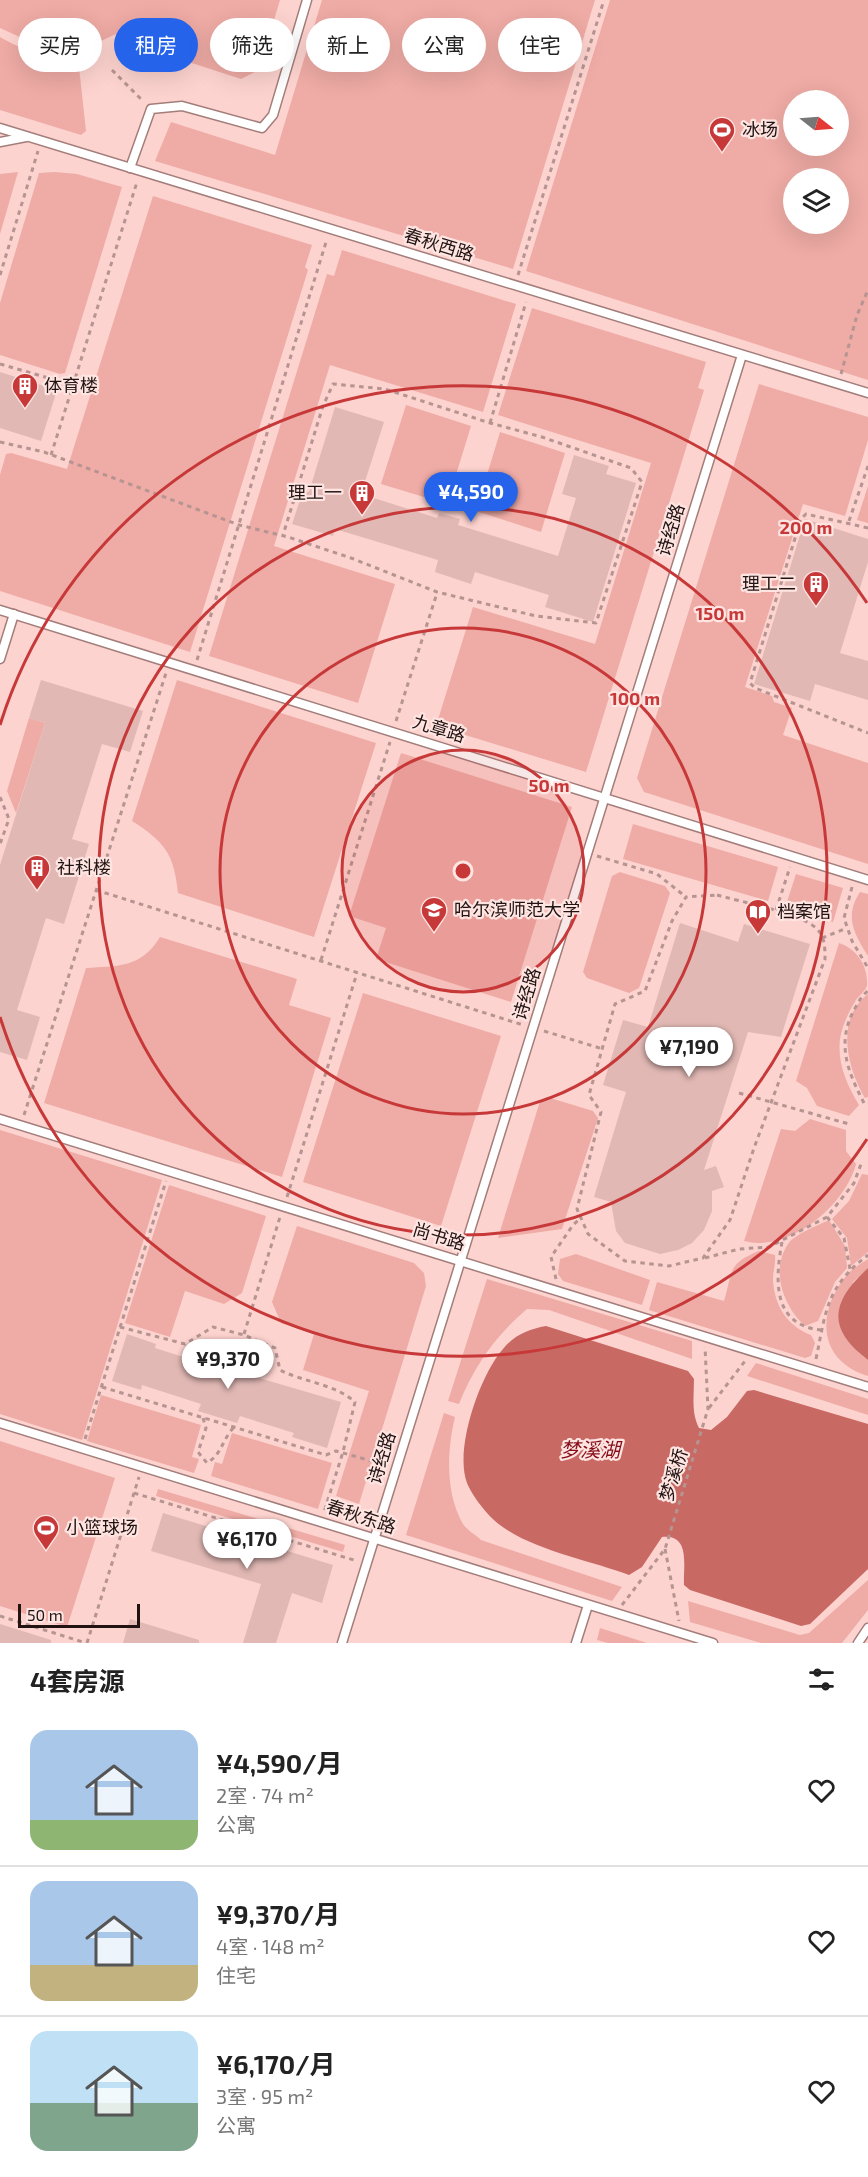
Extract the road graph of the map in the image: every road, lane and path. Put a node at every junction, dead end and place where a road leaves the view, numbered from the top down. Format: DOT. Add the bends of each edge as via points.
graph roads {
  1 [pos="307,0"];
  2 [pos="604,0"];
  3 [pos="112,70"];
  4 [pos="150,108"];
  5 [pos="0,128"];
  6 [pos="27,136"];
  7 [pos="41,141"];
  8 [pos="0,142"];
  9 [pos="130,168"];
  10 [pos="140,171"];
  11 [pos="331,229"];
  12 [pos="0,275"];
  13 [pos="515,286"];
  14 [pos="530,290"];
  15 [pos="868,290"];
  16 [pos="742,355"];
  17 [pos="0,364"];
  18 [pos="838,384"];
  19 [pos="73,386"];
  20 [pos="868,393"];
  21 [pos="490,423"];
  22 [pos="0,442"];
  23 [pos="51,455"];
  24 [pos="868,466"];
  25 [pos="849,522"];
  26 [pos="239,525"];
  27 [pos="868,528"];
  28 [pos="283,535"];
  29 [pos="437,592"];
  30 [pos="0,610"];
  31 [pos="14,614"];
  32 [pos="0,659"];
  33 [pos="170,663"];
  34 [pos="194,670"];
  35 [pos="393,732"];
  36 [pos="868,733"];
  37 [pos="0,796"];
  38 [pos="604,798"];
  39 [pos="0,844"];
  40 [pos="588,853"];
  41 [pos="793,857"];
  42 [pos="855,876"];
  43 [pos="868,880"];
  44 [pos="96,890"];
  45 [pos="686,897"];
  46 [pos="776,910"];
  47 [pos="847,928"];
  48 [pos="822,938"];
  49 [pos="321,960"];
  50 [pos="868,968"];
  51 [pos="357,972"];
  52 [pos="868,991"];
  53 [pos="533,1028"];
  54 [pos="603,1049"];
  55 [pos="739,1093"];
  56 [pos="771,1102"];
  57 [pos="864,1103"];
  58 [pos="0,1119"];
  59 [pos="849,1124"];
  60 [pos="21,1125"];
  61 [pos="861,1164"];
  62 [pos="169,1171"];
  63 [pos="284,1207"];
  64 [pos="827,1217"];
  65 [pos="581,1218"];
  66 [pos="782,1242"];
  67 [pos="868,1255"];
  68 [pos="703,1258"];
  69 [pos="461,1262"];
  70 [pos="850,1269"];
  71 [pos="560,1292"];
  72 [pos="120,1327"];
  73 [pos="821,1330"];
  74 [pos="244,1335"];
  75 [pos="705,1337"];
  76 [pos="752,1352"];
  77 [pos="814,1371"];
  78 [pos="102,1387"];
  79 [pos="868,1387"];
  80 [pos="708,1409"];
  81 [pos="203,1418"];
  82 [pos="0,1423"];
  83 [pos="234,1427"];
  84 [pos="82,1448"];
  85 [pos="343,1452"];
  86 [pos="143,1467"];
  87 [pos="397,1467"];
  88 [pos="135,1493"];
  89 [pos="321,1522"];
  90 [pos="375,1539"];
  91 [pos="665,1549"];
  92 [pos="367,1564"];
  93 [pos="588,1605"];
  94 [pos="615,1613"];
  95 [pos="0,1616"];
  96 [pos="868,1628"];
  97 [pos="682,1634"];
  98 [pos="87,1643"];
  99 [pos="342,1643"];
  100 [pos="576,1643"];
  101 [pos="713,1643"];
  102 [pos="858,1643"];
  1 -- 4 [label="lane" via="273,115 262,128 182,106"];
  2 -- 13 [label="path"];
  3 -- 4 [label="path"];
  4 -- 9 [label="lane"];
  5 -- 6 [label="lane, 春秋西路"];
  6 -- 7 [label="lane, 春秋西路"];
  6 -- 8 [label="lane"];
  7 -- 9 [label="lane, 春秋西路"];
  7 -- 12 [label="path"];
  9 -- 10 [label="lane, 春秋西路"];
  10 -- 11 [label="lane, 春秋西路"];
  10 -- 19 [label="path"];
  11 -- 13 [label="lane, 春秋西路"];
  11 -- 26 [label="path"];
  13 -- 14 [label="lane, 春秋西路"];
  14 -- 16 [label="lane, 春秋西路"];
  14 -- 21 [label="path"];
  15 -- 18 [label="path"];
  16 -- 18 [label="lane, 春秋西路"];
  16 -- 38 [label="lane, 诗经路"];
  17 -- 19 [label="path"];
  18 -- 20 [label="lane, 春秋西路"];
  19 -- 23 [label="path"];
  21 -- 28 [label="path" via="385,389 333,384"];
  21 -- 29 [label="path" via="631,468 642,482 596,623 536,616"];
  22 -- 23 [label="path"];
  23 -- 26 [label="path"];
  24 -- 25 [label="path"];
  25 -- 27 [label="path"];
  25 -- 36 [label="path" via="806,514 801,519 750,683"];
  26 -- 28 [label="path"];
  26 -- 34 [label="path"];
  28 -- 29 [label="path"];
  29 -- 35 [label="path"];
  30 -- 31 [label="lane, 九章路"];
  31 -- 32 [label="lane"];
  31 -- 33 [label="lane, 九章路"];
  33 -- 34 [label="lane, 九章路"];
  33 -- 44 [label="path"];
  34 -- 35 [label="lane, 九章路"];
  35 -- 38 [label="lane, 九章路"];
  35 -- 49 [label="path"];
  37 -- 39 [label="path" via="9,819"];
  38 -- 40 [label="lane, 诗经路"];
  38 -- 41 [label="lane, 九章路"];
  40 -- 45 [label="path" via="657,874"];
  40 -- 53 [label="lane, 诗经路"];
  41 -- 42 [label="lane, 九章路"];
  41 -- 46 [label="path"];
  42 -- 43 [label="lane, 九章路"];
  42 -- 47 [label="path" via="844,918"];
  44 -- 49 [label="path"];
  44 -- 60 [label="path"];
  45 -- 46 [label="path" via="717,895"];
  45 -- 54 [label="path" via="672,921 645,991 615,1004"];
  46 -- 48 [label="path" via="816,927"];
  47 -- 48 [label="path"];
  47 -- 50 [label="path"];
  48 -- 56 [label="path" via="825,958"];
  49 -- 51 [label="path"];
  51 -- 53 [label="path"];
  51 -- 63 [label="path"];
  52 -- 57 [label="path" via="848,1021 843,1049 849,1073"];
  53 -- 54 [label="path"];
  53 -- 69 [label="lane, 诗经路"];
  54 -- 65 [label="path" via="589,1095 601,1112 577,1209"];
  55 -- 56 [label="path"];
  56 -- 59 [label="path"];
  56 -- 68 [label="path" via="730,1220"];
  58 -- 60 [label="lane, 尚书路"];
  60 -- 62 [label="lane, 尚书路"];
  61 -- 64 [label="path" via="854,1183"];
  62 -- 63 [label="lane, 尚书路"];
  62 -- 72 [label="path"];
  63 -- 69 [label="lane, 尚书路"];
  63 -- 74 [label="path"];
  64 -- 66 [label="path"];
  64 -- 70 [label="path" via="844,1238"];
  65 -- 68 [label="path" via="588,1234 625,1261 669,1266"];
  65 -- 71 [label="path" via="551,1257"];
  66 -- 68 [label="path"];
  66 -- 73 [label="path" via="778,1276 785,1310 792,1321 807,1329"];
  67 -- 70 [label="path"];
  69 -- 71 [label="lane, 尚书路"];
  69 -- 87 [label="lane, 诗经路"];
  70 -- 73 [label="path" via="833,1293"];
  71 -- 75 [label="lane, 尚书路"];
  72 -- 74 [label="path" via="185,1344 213,1327"];
  72 -- 78 [label="path"];
  73 -- 77 [label="path"];
  74 -- 85 [label="path" via="275,1348 280,1370 345,1393 355,1402"];
  75 -- 76 [label="lane, 尚书路"];
  75 -- 80 [label="path"];
  76 -- 77 [label="lane, 尚书路"];
  76 -- 80 [label="path"];
  77 -- 79 [label="lane, 尚书路"];
  78 -- 81 [label="path"];
  78 -- 84 [label="path"];
  80 -- 91 [label="path, 梦溪桥"];
  81 -- 83 [label="path"];
  81 -- 83 [label="path" via="206,1428 198,1452 207,1463 218,1457"];
  82 -- 84 [label="lane, 春秋东路"];
  83 -- 85 [label="path" via="326,1455"];
  84 -- 86 [label="lane, 春秋东路"];
  85 -- 87 [label="path"];
  85 -- 89 [label="path"];
  86 -- 88 [label="path"];
  86 -- 89 [label="lane, 春秋东路"];
  87 -- 90 [label="lane, 诗经路"];
  88 -- 92 [label="path"];
  88 -- 98 [label="path"];
  89 -- 90 [label="lane, 春秋东路"];
  90 -- 92 [label="lane, 诗经路"];
  90 -- 93 [label="lane, 春秋东路"];
  91 -- 94 [label="path"];
  91 -- 97 [label="path"];
  92 -- 99 [label="lane, 诗经路"];
  93 -- 94 [label="lane, 春秋东路"];
  93 -- 100 [label="lane"];
  94 -- 97 [label="lane, 春秋东路"];
  95 -- 98 [label="path"];
  96 -- 102 [label="lane"];
  97 -- 101 [label="lane, 春秋东路"];
}
